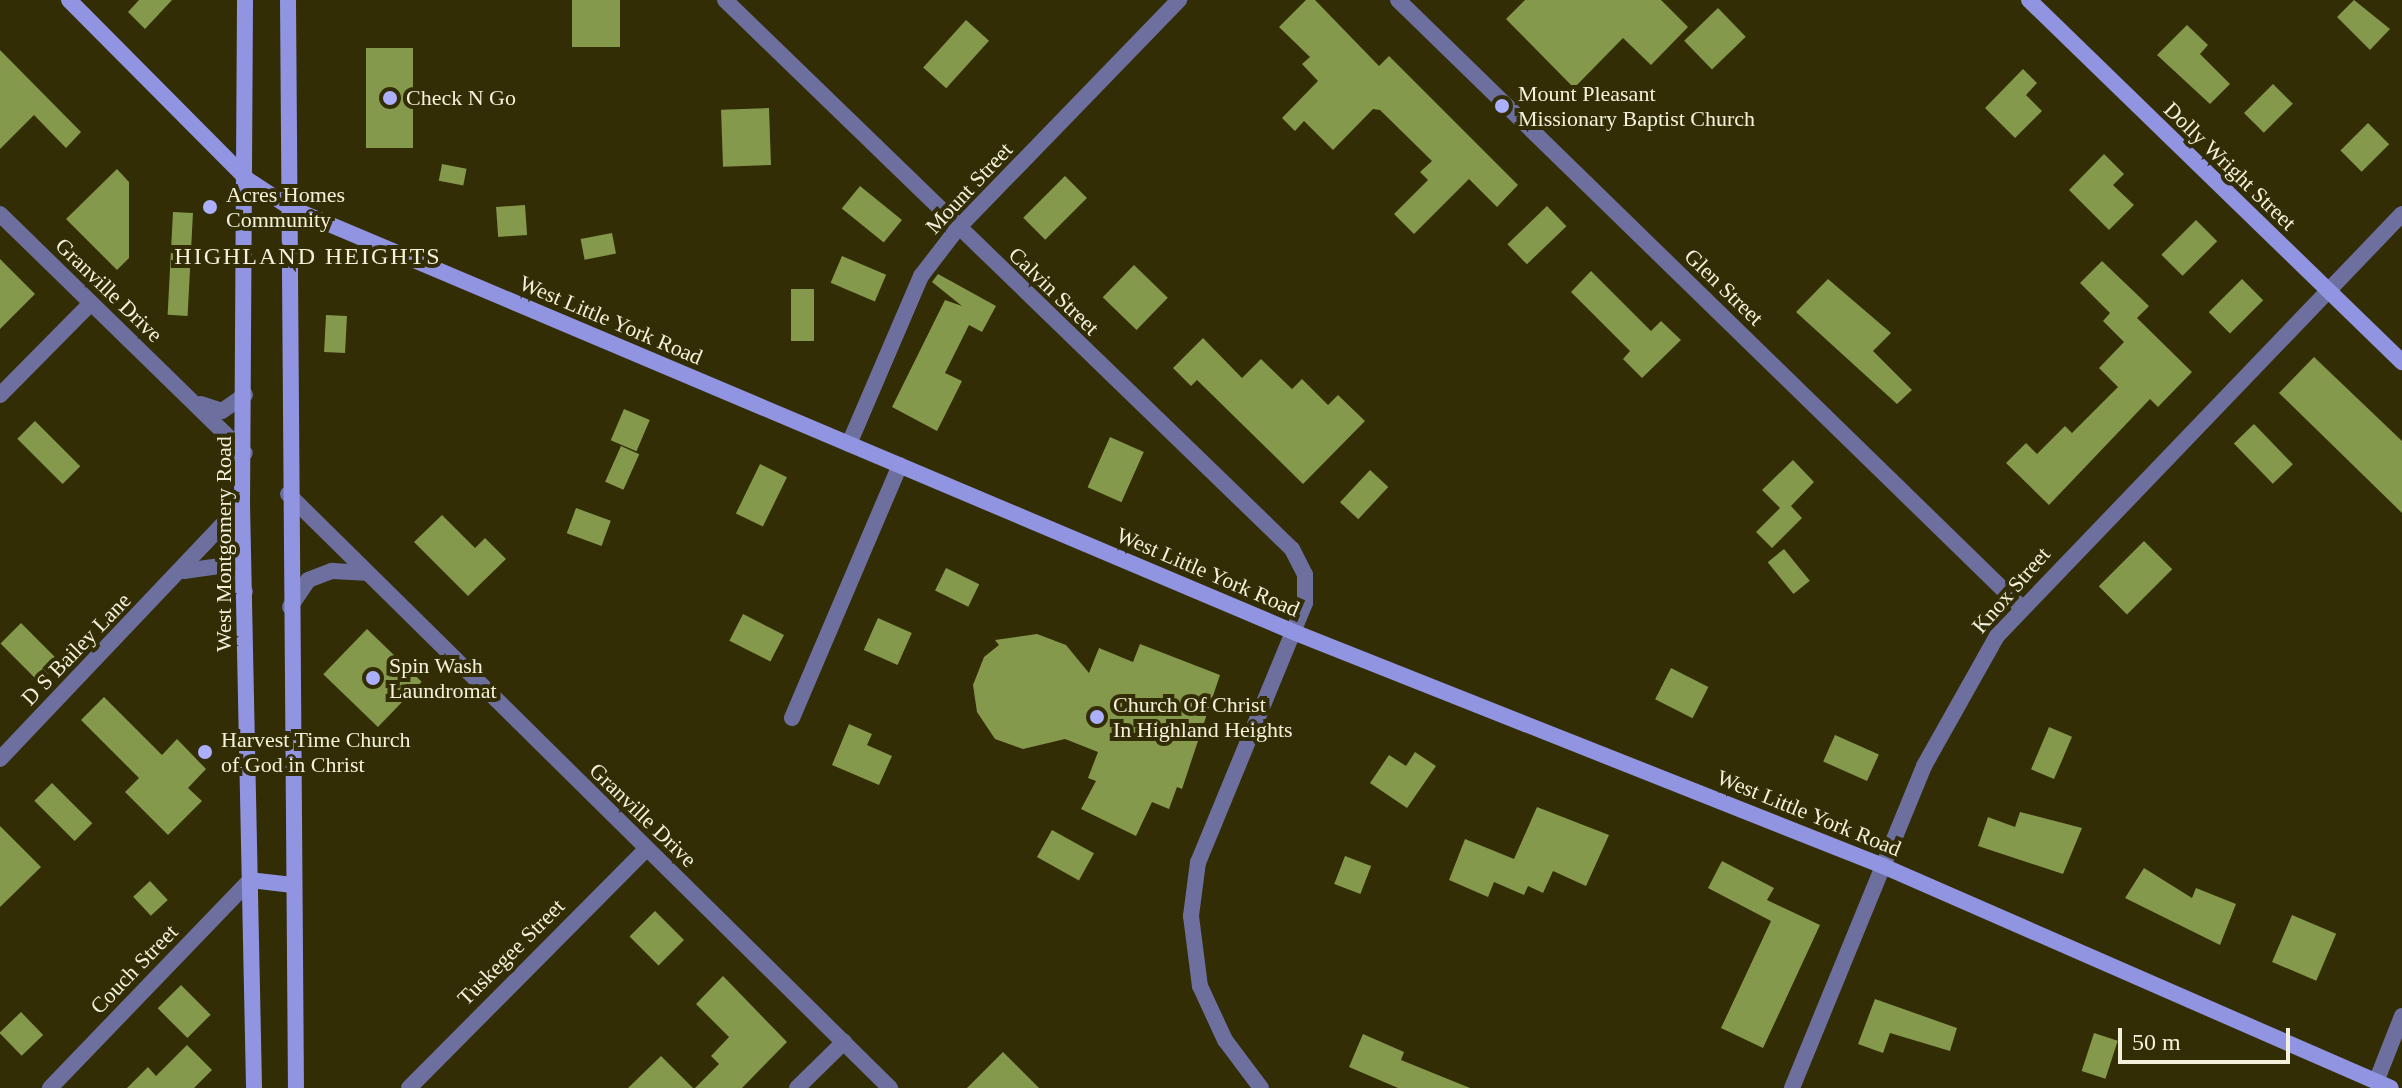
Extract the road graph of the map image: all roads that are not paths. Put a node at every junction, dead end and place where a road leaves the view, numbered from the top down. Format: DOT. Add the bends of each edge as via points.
graph roads {
  1 [pos="69,0"];
  2 [pos="245,0"];
  3 [pos="288,0"];
  4 [pos="725,0"];
  5 [pos="1179,0"];
  6 [pos="1398,0"];
  7 [pos="2029,0"];
  8 [pos="248,180"];
  9 [pos="291,208"];
  10 [pos="0,214"];
  11 [pos="2402,214"];
  12 [pos="958,228"];
  13 [pos="2328,291"];
  14 [pos="91,303"];
  15 [pos="2402,362"];
  16 [pos="0,395"];
  17 [pos="245,395"];
  18 [pos="188,398"];
  19 [pos="849,444"];
  20 [pos="245,453"];
  21 [pos="900,465"];
  22 [pos="288,494"];
  23 [pos="242,504"];
  24 [pos="184,571"];
  25 [pos="365,573"];
  26 [pos="245,592"];
  27 [pos="2020,606"];
  28 [pos="290,607"];
  29 [pos="1296,633"];
  30 [pos="792,718"];
  31 [pos="0,759"];
  32 [pos="646,849"];
  33 [pos="1883,866"];
  34 [pos="250,880"];
  35 [pos="293,885"];
  36 [pos="2402,1016"];
  37 [pos="844,1042"];
  38 [pos="2384,1085"];
  39 [pos="50,1088"];
  40 [pos="254,1088"];
  41 [pos="296,1088"];
  42 [pos="409,1088"];
  43 [pos="797,1088"];
  44 [pos="890,1088"];
  45 [pos="1261,1088"];
  46 [pos="1792,1088"];
  1 -- 8 [label="street, West Little York Road"];
  2 -- 8 [label="street, West Montgomery Road"];
  3 -- 9 [label="street"];
  4 -- 12 [label="street, Calvin Street"];
  5 -- 12 [label="street, Mount Street"];
  6 -- 27 [label="street, Glen Street"];
  7 -- 13 [label="street, Dolly Wright Street"];
  8 -- 9 [label="street, West Little York Road"];
  8 -- 17 [label="street, West Montgomery Road"];
  9 -- 19 [label="street, West Little York Road"];
  9 -- 22 [label="street"];
  10 -- 14 [label="street, Granville Drive"];
  11 -- 13 [label="street, Knox Street"];
  12 -- 19 [label="street, Mount Street" via="921,276"];
  12 -- 29 [label="street, Calvin Street" via="1292,549 1305,575"];
  13 -- 15 [label="street, Dolly Wright Street"];
  13 -- 27 [label="street, Knox Street"];
  14 -- 16 [label="street"];
  14 -- 18 [label="street, Granville Drive"];
  17 -- 18 [label="street, Granville Drive" via="222,411"];
  17 -- 20 [label="street, West Montgomery Road"];
  18 -- 20 [label="street, Granville Drive"];
  19 -- 21 [label="street, West Little York Road"];
  20 -- 23 [label="street, West Montgomery Road"];
  21 -- 29 [label="street, West Little York Road"];
  21 -- 30 [label="street"];
  22 -- 25 [label="street, Granville Drive"];
  22 -- 28 [label="street"];
  23 -- 24 [label="street, D S Bailey Lane"];
  23 -- 26 [label="street, West Montgomery Road"];
  24 -- 26 [label="street" via="221,566"];
  24 -- 31 [label="street, D S Bailey Lane"];
  25 -- 28 [label="street" via="332,571 308,580"];
  25 -- 32 [label="street, Granville Drive"];
  26 -- 34 [label="street, West Montgomery Road"];
  27 -- 33 [label="street, Knox Street" via="1948,714"];
  28 -- 35 [label="street"];
  29 -- 33 [label="street, West Little York Road"];
  29 -- 45 [label="street, Calvin Street" via="1198,862 1191,916 1200,986 1225,1040"];
  32 -- 37 [label="street, Granville Drive"];
  32 -- 42 [label="street, Tuskegee Street"];
  33 -- 38 [label="street, West Little York Road"];
  33 -- 46 [label="street, Knox Street"];
  34 -- 35 [label="street"];
  34 -- 39 [label="street, Couch Street"];
  34 -- 40 [label="street, West Montgomery Road"];
  35 -- 41 [label="street"];
  36 -- 38 [label="street"];
  37 -- 43 [label="street"];
  37 -- 44 [label="street, Granville Drive"];
}
